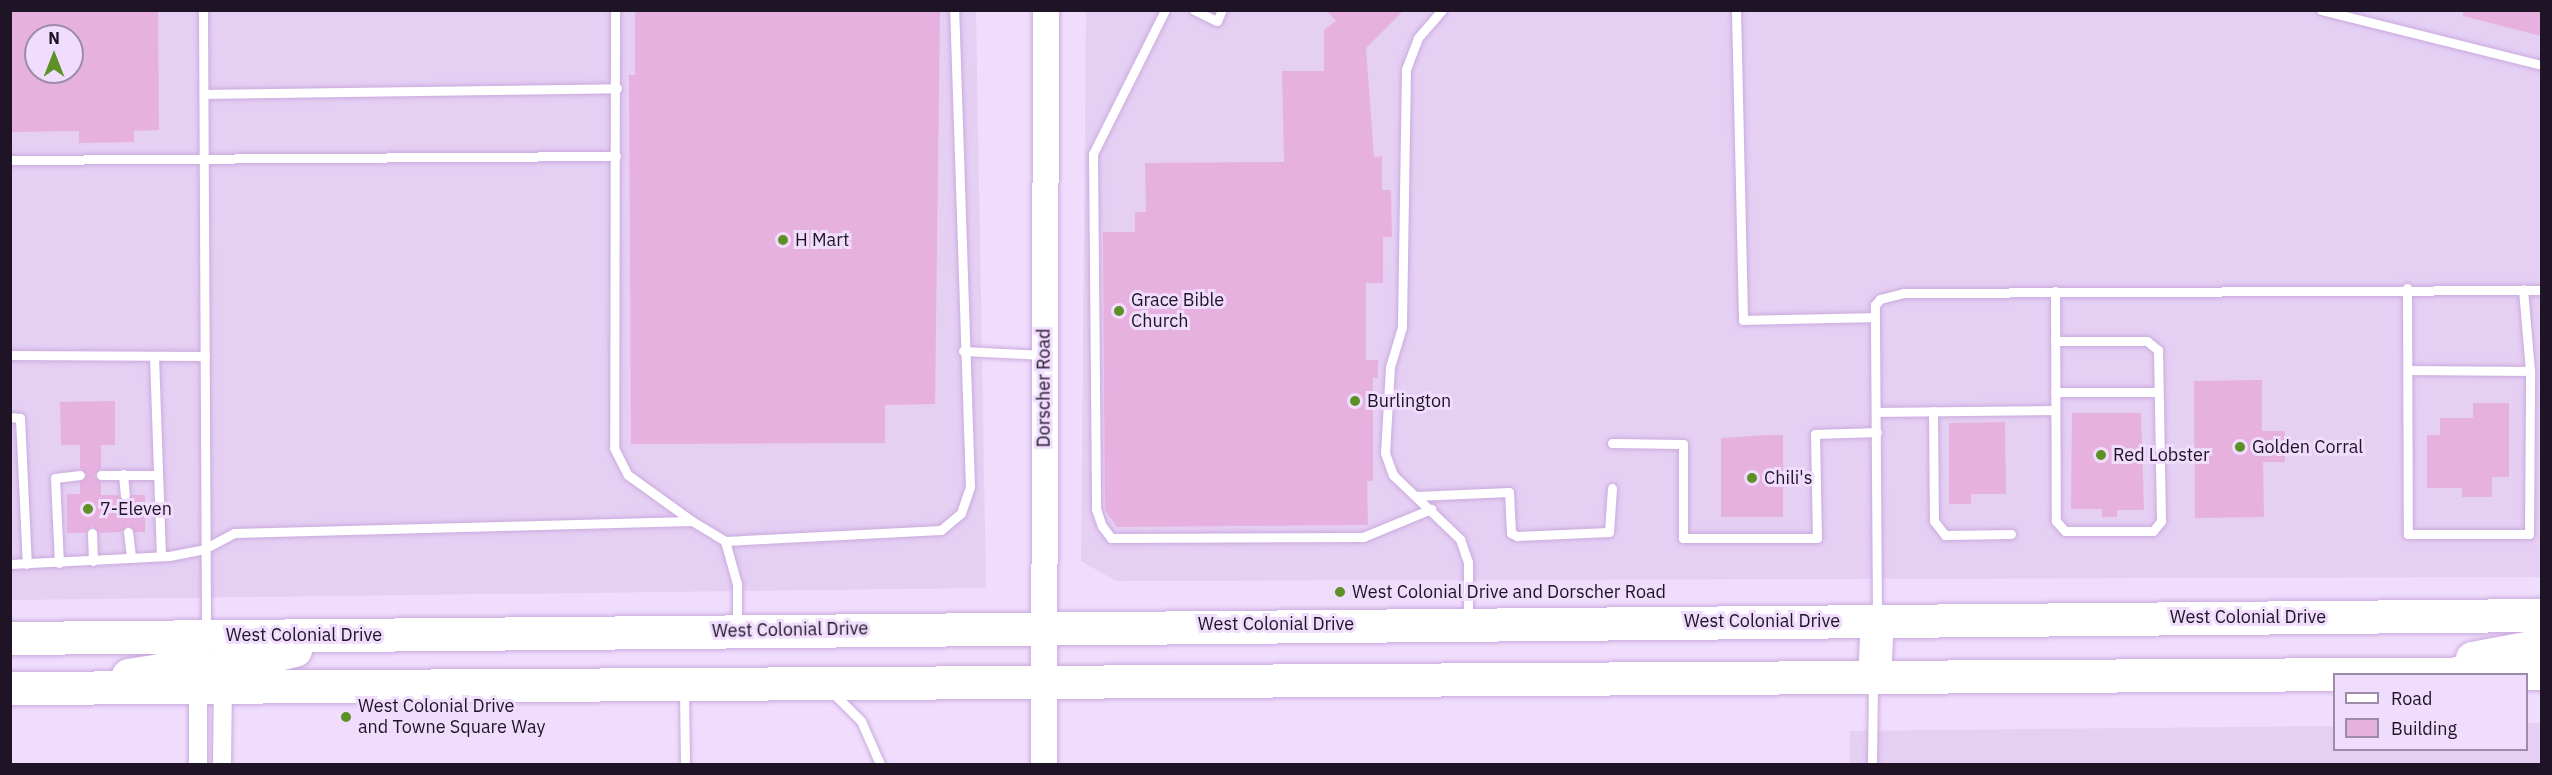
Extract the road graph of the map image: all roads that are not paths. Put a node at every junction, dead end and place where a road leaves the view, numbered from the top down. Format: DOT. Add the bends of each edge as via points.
graph roads {
  1 [pos="204,10"];
  2 [pos="615,10"];
  3 [pos="954,10"];
  4 [pos="1046,10"];
  5 [pos="1165,10"];
  6 [pos="1194,10"];
  7 [pos="1222,10"];
  8 [pos="1442,10"];
  9 [pos="1737,10"];
  10 [pos="2320,10"];
  11 [pos="2541,65"];
  12 [pos="617,88"];
  13 [pos="204,94"];
  14 [pos="616,156"];
  15 [pos="204,158"];
  16 [pos="10,160"];
  17 [pos="2408,288"];
  18 [pos="2523,289"];
  19 [pos="2541,290"];
  20 [pos="2055,291"];
  21 [pos="1875,317"];
  22 [pos="2055,340"];
  23 [pos="963,351"];
  24 [pos="10,355"];
  25 [pos="1044,355"];
  26 [pos="154,356"];
  27 [pos="205,356"];
  28 [pos="2408,370"];
  29 [pos="2530,371"];
  30 [pos="2055,392"];
  31 [pos="2158,392"];
  32 [pos="2529,399"];
  33 [pos="2541,400"];
  34 [pos="2055,410"];
  35 [pos="1933,411"];
  36 [pos="1877,412"];
  37 [pos="10,417"];
  38 [pos="1877,432"];
  39 [pos="1612,443"];
  40 [pos="123,474"];
  41 [pos="80,475"];
  42 [pos="101,475"];
  43 [pos="158,475"];
  44 [pos="1612,488"];
  45 [pos="125,495"];
  46 [pos="1416,496"];
  47 [pos="1431,509"];
  48 [pos="692,521"];
  49 [pos="128,532"];
  50 [pos="92,533"];
  51 [pos="2011,534"];
  52 [pos="725,541"];
  53 [pos="204,549"];
  54 [pos="161,556"];
  55 [pos="131,558"];
  56 [pos="93,561"];
  57 [pos="58,563"];
  58 [pos="10,564"];
  59 [pos="27,564"];
  60 [pos="2541,615"];
  61 [pos="1877,620"];
  62 [pos="1468,623"];
  63 [pos="1043,626"];
  64 [pos="737,630"];
  65 [pos="367,635"];
  66 [pos="206,636"];
  67 [pos="10,638"];
  68 [pos="2541,645"];
  69 [pos="2397,672"];
  70 [pos="2541,673"];
  71 [pos="1874,676"];
  72 [pos="1043,683"];
  73 [pos="822,684"];
  74 [pos="684,685"];
  75 [pos="10,687"];
  76 [pos="50,687"];
  77 [pos="210,687"];
  78 [pos="198,765"];
  79 [pos="222,765"];
  80 [pos="685,765"];
  81 [pos="880,765"];
  82 [pos="1044,765"];
  83 [pos="1872,765"];
  1 -- 13 [label="lane"];
  2 -- 12 [label="lane"];
  3 -- 23 [label="lane"];
  4 -- 25 [label="street, Dorscher Road"];
  5 -- 47 [label="lane" via="1093,154 1096,509 1102,526 1111,538 1363,537"];
  6 -- 7 [label="lane" via="1216,21"];
  8 -- 46 [label="lane" via="1418,38 1406,69 1402,327 1390,367 1385,420 1385,453 1393,475"];
  9 -- 21 [label="lane" via="1743,320"];
  10 -- 11 [label="lane"];
  12 -- 13 [label="lane"];
  12 -- 14 [label="lane"];
  13 -- 15 [label="lane"];
  14 -- 15 [label="lane"];
  14 -- 48 [label="lane" via="614,448 628,475"];
  15 -- 16 [label="lane"];
  15 -- 27 [label="lane"];
  17 -- 18 [label="lane"];
  17 -- 20 [label="lane"];
  17 -- 28 [label="lane"];
  18 -- 19 [label="lane"];
  18 -- 29 [label="lane"];
  20 -- 21 [label="lane" via="1904,293 1880,299"];
  20 -- 22 [label="lane"];
  21 -- 36 [label="lane"];
  22 -- 30 [label="lane"];
  22 -- 31 [label="lane" via="2147,340 2157,350"];
  23 -- 25 [label="lane"];
  23 -- 52 [label="lane" via="970,487 961,513 940,530"];
  24 -- 26 [label="lane"];
  25 -- 63 [label="street, Dorscher Road"];
  26 -- 27 [label="lane"];
  26 -- 43 [label="lane"];
  27 -- 53 [label="lane"];
  28 -- 29 [label="lane"];
  28 -- 32 [label="lane" via="2408,534 2529,534"];
  29 -- 32 [label="lane"];
  30 -- 31 [label="lane"];
  30 -- 34 [label="lane"];
  31 -- 34 [label="lane" via="2161,521 2152,531 2065,531 2056,521"];
  32 -- 33 [label="lane"];
  34 -- 35 [label="lane"];
  35 -- 36 [label="lane"];
  35 -- 51 [label="lane" via="1934,521 1945,535"];
  36 -- 38 [label="lane"];
  37 -- 59 [label="lane" via="20,418"];
  38 -- 39 [label="lane" via="1815,434 1817,538 1683,538 1683,444"];
  38 -- 61 [label="lane"];
  40 -- 42 [label="lane"];
  40 -- 43 [label="lane"];
  40 -- 45 [label="lane"];
  41 -- 57 [label="lane" via="55,478"];
  43 -- 54 [label="lane"];
  44 -- 46 [label="lane" via="1613,525 1609,532 1511,533 1509,492"];
  46 -- 47 [label="lane"];
  47 -- 62 [label="lane" via="1460,539 1468,562"];
  48 -- 52 [label="lane"];
  48 -- 53 [label="lane" via="234,533"];
  49 -- 55 [label="lane"];
  50 -- 56 [label="lane"];
  52 -- 64 [label="lane" via="737,584"];
  53 -- 54 [label="lane"];
  53 -- 66 [label="lane"];
  54 -- 55 [label="lane"];
  55 -- 56 [label="lane"];
  56 -- 57 [label="lane"];
  57 -- 59 [label="lane"];
  58 -- 59 [label="lane"];
  60 -- 61 [label="highway, West Colonial Drive"];
  61 -- 62 [label="highway, West Colonial Drive"];
  61 -- 71 [label="highway"];
  62 -- 63 [label="highway, West Colonial Drive"];
  63 -- 64 [label="highway, West Colonial Drive"];
  63 -- 72 [label="street, Dorscher Road"];
  64 -- 65 [label="highway, West Colonial Drive"];
  65 -- 66 [label="highway, West Colonial Drive"];
  65 -- 77 [label="highway" via="240,661 222,667"];
  66 -- 67 [label="highway, West Colonial Drive"];
  66 -- 76 [label="highway" via="190,653 160,670"];
  68 -- 69 [label="highway"];
  69 -- 70 [label="highway"];
  69 -- 71 [label="highway"];
  71 -- 72 [label="highway"];
  71 -- 83 [label="lane"];
  72 -- 73 [label="highway"];
  72 -- 82 [label="street, Dorscher Road"];
  73 -- 74 [label="highway"];
  73 -- 81 [label="lane" via="861,721"];
  74 -- 77 [label="highway"];
  74 -- 80 [label="lane"];
  75 -- 76 [label="highway"];
  76 -- 77 [label="highway"];
  77 -- 78 [label="street"];
  77 -- 79 [label="street"];
}
